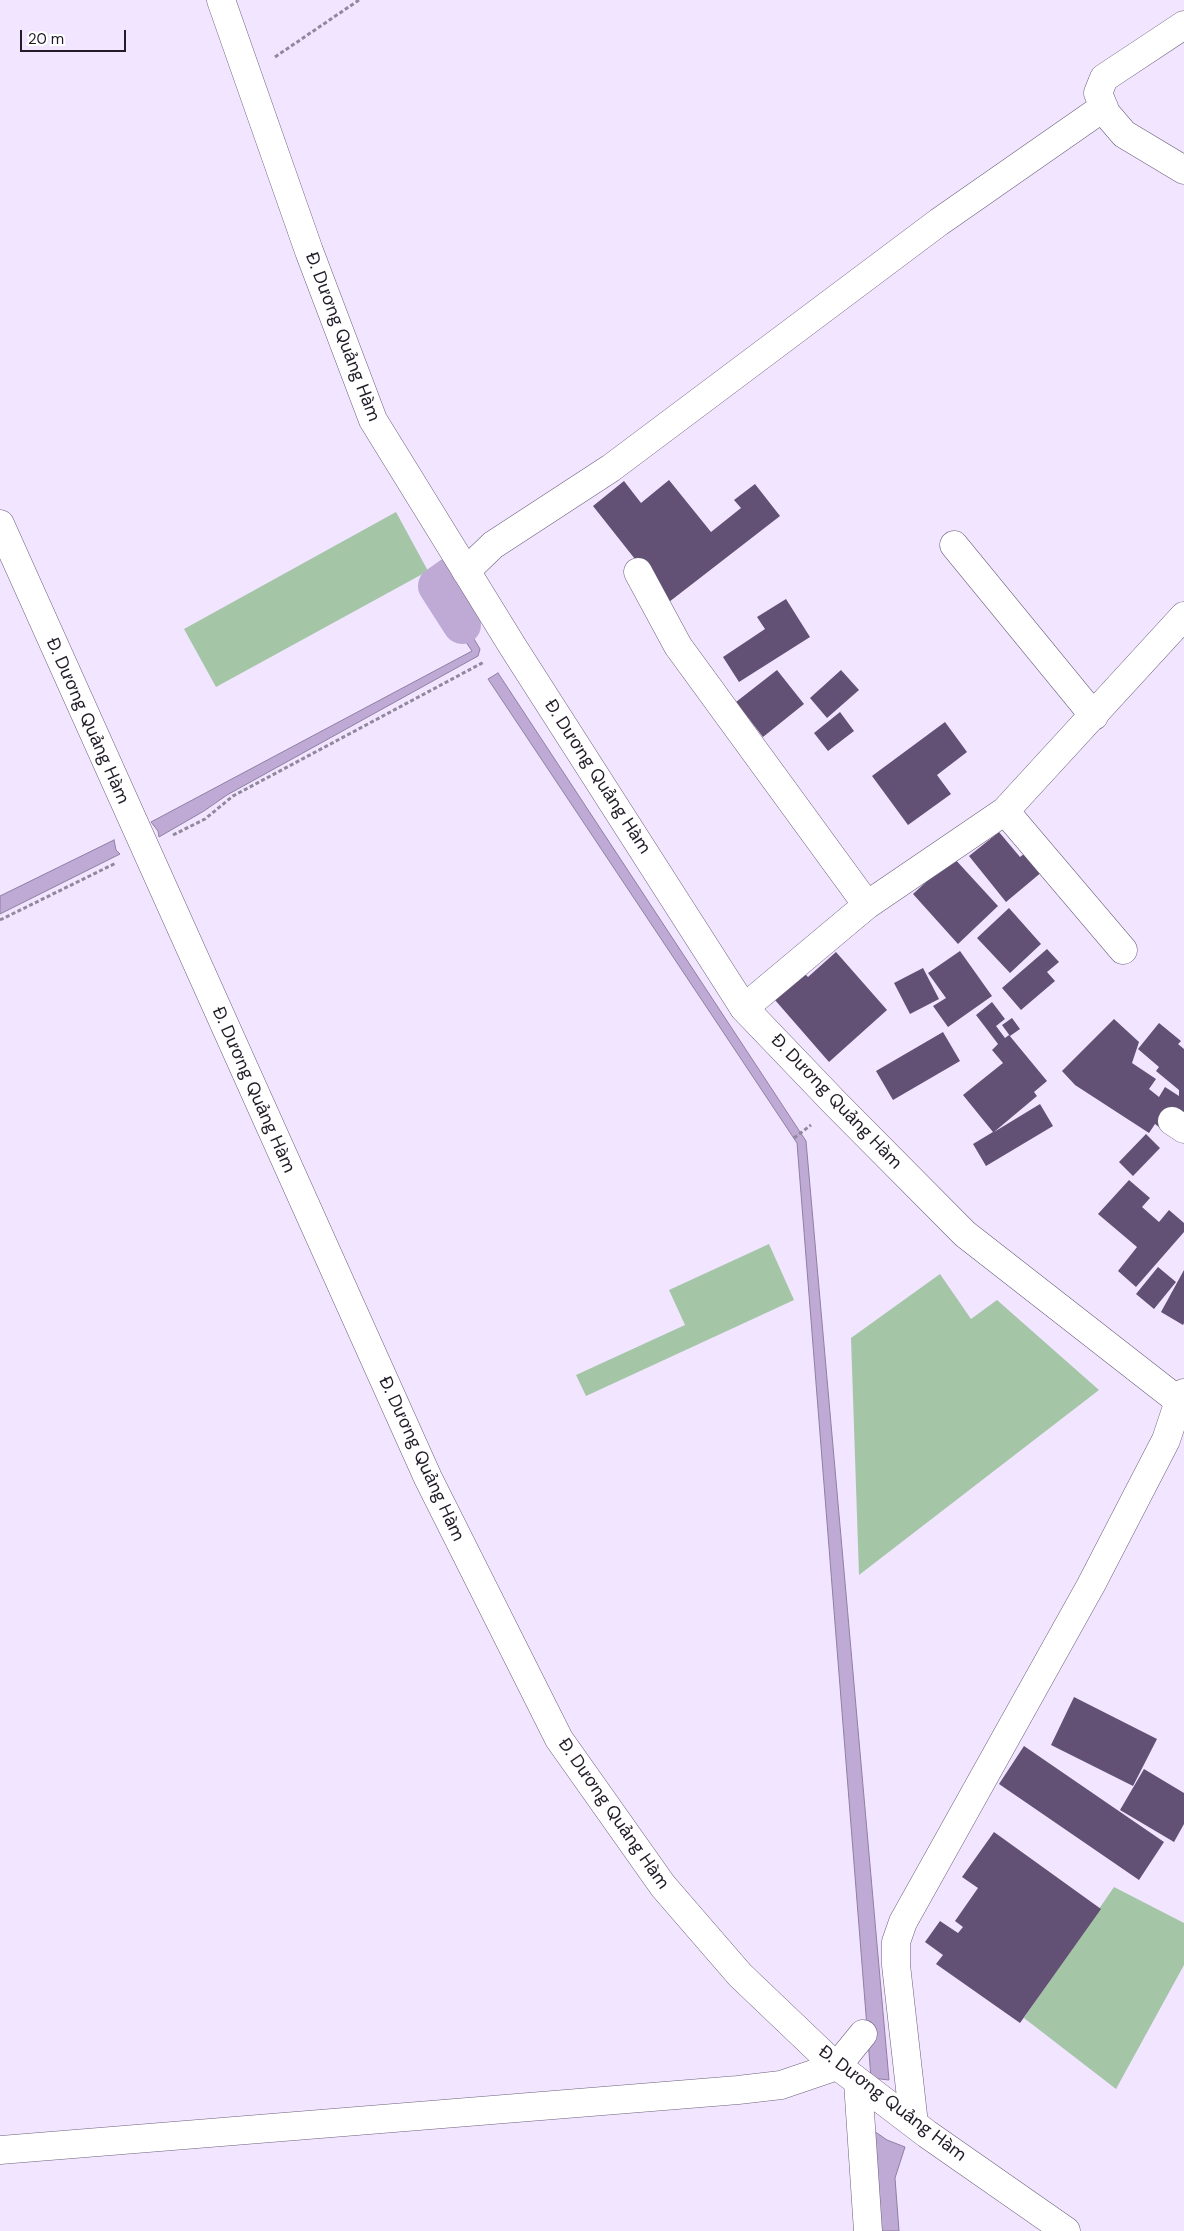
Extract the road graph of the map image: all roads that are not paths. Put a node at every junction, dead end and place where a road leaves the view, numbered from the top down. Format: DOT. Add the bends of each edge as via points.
graph roads {
  1 [pos="221,0"];
  2 [pos="1184,25"];
  3 [pos="1104,107"];
  4 [pos="1184,170"];
  5 [pos="0,524"];
  6 [pos="954,545"];
  7 [pos="466,571"];
  8 [pos="638,572"];
  9 [pos="1184,616"];
  10 [pos="1094,716"];
  11 [pos="1005,811"];
  12 [pos="868,905"];
  13 [pos="1123,950"];
  14 [pos="744,1008"];
  15 [pos="1182,1400"];
  16 [pos="863,2034"];
  17 [pos="848,2074"];
  18 [pos="914,2124"];
  19 [pos="0,2150"];
  20 [pos="868,2231"];
  21 [pos="1066,2231"];
  1 -- 7 [label="street, Đ. Dương Quảng Hàm" via="308,251 373,420"];
  2 -- 3 [label="street" via="1104,78 1098,93"];
  3 -- 4 [label="street" via="1124,134"];
  3 -- 7 [label="street" via="939,222 611,468 493,545"];
  5 -- 17 [label="street, Đ. Dương Quảng Hàm" via="428,1478 559,1738 663,1886 740,1974"];
  6 -- 10 [label="street"];
  7 -- 14 [label="street, Đ. Dương Quảng Hàm"];
  8 -- 12 [label="street" via="678,646"];
  9 -- 10 [label="street"];
  10 -- 11 [label="street"];
  11 -- 12 [label="street"];
  11 -- 13 [label="street"];
  12 -- 14 [label="street"];
  14 -- 15 [label="street, Đ. Dương Quảng Hàm" via="965,1234"];
  15 -- 18 [label="street" via="1166,1440 1091,1585 903,1922 896,1942 896,1965"];
  16 -- 17 [label="street"];
  17 -- 18 [label="street, Đ. Dương Quảng Hàm"];
  17 -- 19 [label="street" via="738,2090"];
  17 -- 20 [label="street"];
  18 -- 21 [label="street, Đ. Dương Quảng Hàm"];
}
